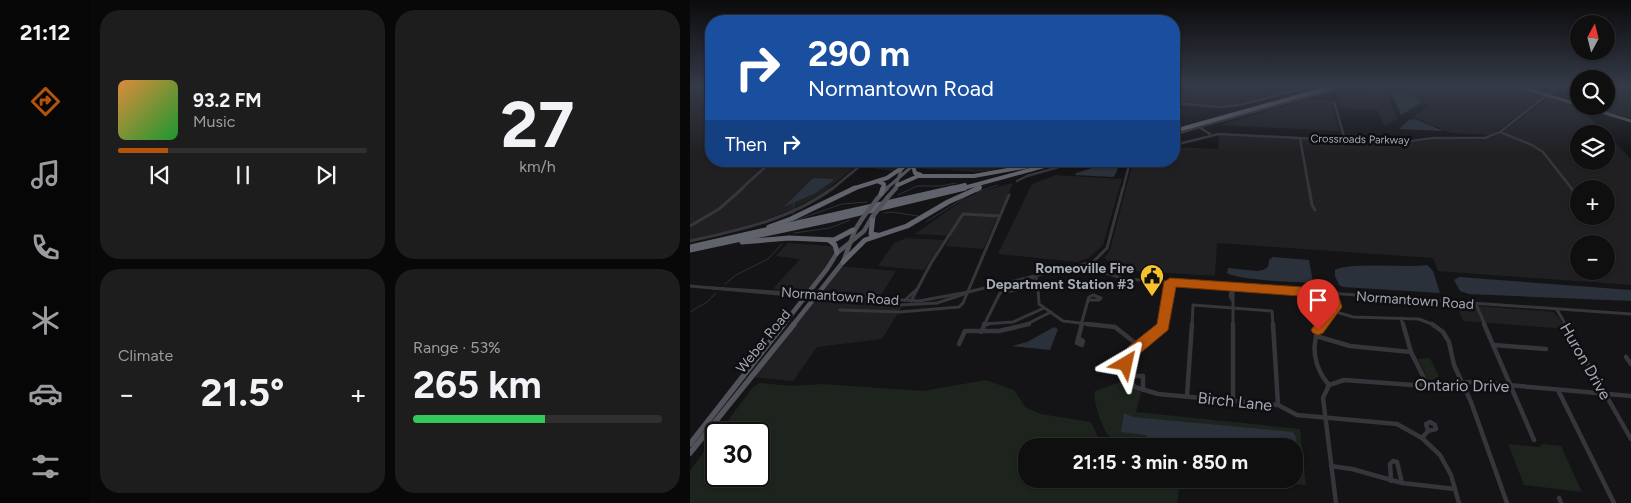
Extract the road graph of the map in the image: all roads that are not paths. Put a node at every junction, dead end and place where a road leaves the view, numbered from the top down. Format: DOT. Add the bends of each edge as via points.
graph roads {
  1 [pos="1247,108"];
  2 [pos="1251,108"];
  3 [pos="1266,108"];
  4 [pos="1336,108"];
  5 [pos="1531,108"];
  6 [pos="1613,115"];
  7 [pos="1631,120"];
  8 [pos="1180,128"];
  9 [pos="1180,128"];
  10 [pos="1199,128"];
  11 [pos="1500,132"];
  12 [pos="1180,133"];
  13 [pos="1210,135"];
  14 [pos="1300,138"];
  15 [pos="1345,140"];
  16 [pos="1180,143"];
  17 [pos="765,167"];
  18 [pos="858,167"];
  19 [pos="903,167"];
  20 [pos="912,167"];
  21 [pos="914,167"];
  22 [pos="1024,167"];
  23 [pos="1034,167"];
  24 [pos="1042,167"];
  25 [pos="1043,167"];
  26 [pos="1059,167"];
  27 [pos="1128,167"];
  28 [pos="900,176"];
  29 [pos="924,176"];
  30 [pos="1017,181"];
  31 [pos="869,183"];
  32 [pos="898,185"];
  33 [pos="1570,186"];
  34 [pos="881,194"];
  35 [pos="1009,195"];
  36 [pos="1315,210"];
  37 [pos="873,216"];
  38 [pos="1000,216"];
  39 [pos="690,226"];
  40 [pos="853,230"];
  41 [pos="882,234"];
  42 [pos="828,240"];
  43 [pos="690,241"];
  44 [pos="850,242"];
  45 [pos="706,243"];
  46 [pos="690,250"];
  47 [pos="837,253"];
  48 [pos="843,262"];
  49 [pos="1093,262"];
  50 [pos="1034,277"];
  51 [pos="1170,282"];
  52 [pos="690,286"];
  53 [pos="1037,286"];
  54 [pos="1232,287"];
  55 [pos="918,289"];
  56 [pos="968,292"];
  57 [pos="1332,294"];
  58 [pos="806,296"];
  59 [pos="814,297"];
  60 [pos="1088,300"];
  61 [pos="904,301"];
  62 [pos="910,303"];
  63 [pos="1476,304"];
  64 [pos="1044,308"];
  65 [pos="1232,308"];
  66 [pos="1557,309"];
  67 [pos="840,310"];
  68 [pos="1334,310"];
  69 [pos="1052,312"];
  70 [pos="1631,314"];
  71 [pos="1401,318"];
  72 [pos="1326,319"];
  73 [pos="984,324"];
  74 [pos="1082,324"];
  75 [pos="1322,324"];
  76 [pos="981,332"];
  77 [pos="1316,336"];
  78 [pos="1078,338"];
  79 [pos="959,344"];
  80 [pos="1493,345"];
  81 [pos="1138,346"];
  82 [pos="1546,349"];
  83 [pos="1411,352"];
  84 [pos="1128,357"];
  85 [pos="1626,357"];
  86 [pos="1631,364"];
  87 [pos="1126,366"];
  88 [pos="1127,376"];
  89 [pos="1461,382"];
  90 [pos="1426,384"];
  91 [pos="1328,385"];
  92 [pos="1510,385"];
  93 [pos="1557,389"];
  94 [pos="1143,390"];
  95 [pos="1604,393"];
  96 [pos="1187,396"];
  97 [pos="1631,396"];
  98 [pos="1232,400"];
  99 [pos="1278,405"];
  100 [pos="1324,418"];
  101 [pos="1428,431"];
  102 [pos="1422,438"];
  103 [pos="1631,439"];
  104 [pos="1534,440"];
  105 [pos="690,444"];
  106 [pos="690,453"];
  107 [pos="1331,466"];
  108 [pos="1391,481"];
  109 [pos="1402,483"];
  110 [pos="1455,488"];
  111 [pos="1336,503"];
  112 [pos="1459,503"];
  113 [pos="1507,503"];
  114 [pos="1614,503"];
  1 -- 8 [label="highway"];
  2 -- 9 [label="highway"];
  3 -- 10 [label="street"];
  4 -- 15 [label="street"];
  5 -- 11 [label="street, Crossroads Parkway"];
  6 -- 7 [label="main road"];
  10 -- 12 [label="street"];
  10 -- 13 [label="street"];
  11 -- 15 [label="street, Crossroads Parkway" via="1479,139"];
  11 -- 33 [label="street" via="1543,152"];
  13 -- 14 [label="street, Crossroads Parkway"];
  13 -- 16 [label="street, Crossroads Parkway"];
  14 -- 15 [label="street, Crossroads Parkway"];
  14 -- 36 [label="street"];
  17 -- 39 [label="street" via="719,209"];
  18 -- 43 [label="street" via="824,194 795,210 741,230"];
  19 -- 28 [label="main road, Weber Road"];
  19 -- 31 [label="highway" via="887,178"];
  20 -- 28 [label="main road, Weber Road"];
  21 -- 29 [label="highway" via="917,174"];
  22 -- 29 [label="highway" via="974,176"];
  23 -- 45 [label="highway"];
  24 -- 46 [label="highway" via="908,202"];
  25 -- 41 [label="highway" via="977,188 907,226"];
  26 -- 30 [label="street"];
  27 -- 49 [label="street" via="1108,248"];
  28 -- 32 [label="main road, Weber Road"];
  28 -- 34 [label="main road, Weber Road"];
  29 -- 32 [label="highway"];
  31 -- 34 [label="highway" via="884,183"];
  31 -- 45 [label="highway" via="781,223"];
  32 -- 37 [label="main road, Weber Road, bridge"];
  34 -- 40 [label="main road, Weber Road, bridge"];
  35 -- 38 [label="street"];
  37 -- 41 [label="highway" via="871,234"];
  37 -- 44 [label="main road, Weber Road" via="864,231"];
  38 -- 55 [label="street" via="963,214"];
  38 -- 56 [label="street"];
  40 -- 42 [label="highway"];
  40 -- 44 [label="main road, Weber Road"];
  41 -- 48 [label="highway" via="862,242"];
  42 -- 46 [label="highway" via="771,239"];
  42 -- 47 [label="highway" via="836,245"];
  44 -- 47 [label="main road, Weber Road"];
  44 -- 48 [label="main road, Weber Road"];
  45 -- 46 [label="highway"];
  47 -- 58 [label="main road, Weber Road"];
  48 -- 59 [label="main road, Weber Road"];
  49 -- 50 [label="street, Normantown Road"];
  49 -- 51 [label="street, Normantown Road" via="1111,276"];
  50 -- 53 [label="street"];
  50 -- 56 [label="street, Normantown Road"];
  51 -- 54 [label="street, Normantown Road"];
  51 -- 81 [label="street" via="1163,327"];
  52 -- 58 [label="street, Normantown Road"];
  53 -- 64 [label="street" via="1039,304"];
  53 -- 73 [label="street" via="1000,293"];
  54 -- 57 [label="street, Normantown Road"];
  54 -- 65 [label="street"];
  55 -- 61 [label="street"];
  55 -- 62 [label="street"];
  56 -- 62 [label="street, Normantown Road" via="943,300"];
  56 -- 67 [label="street" via="962,305 955,309 900,312"];
  57 -- 63 [label="street, Normantown Road"];
  57 -- 68 [label="street"];
  58 -- 59 [label="street, Normantown Road"];
  58 -- 105 [label="main road, Weber Road"];
  59 -- 61 [label="street, Normantown Road"];
  59 -- 62 [label="street, Normantown Road"];
  59 -- 106 [label="main road, Weber Road"];
  60 -- 74 [label="street"];
  61 -- 62 [label="street, Normantown Road"];
  63 -- 66 [label="street, Normantown Road"];
  63 -- 80 [label="street"];
  64 -- 69 [label="street"];
  64 -- 73 [label="street" via="1013,322"];
  65 -- 96 [label="street" via="1193,305"];
  65 -- 98 [label="street"];
  65 -- 99 [label="street" via="1272,311"];
  66 -- 70 [label="street, Normantown Road"];
  66 -- 95 [label="street, Huron Drive"];
  68 -- 71 [label="street" via="1360,318"];
  68 -- 72 [label="street"];
  69 -- 74 [label="street" via="1060,320"];
  69 -- 76 [label="street" via="1015,329"];
  71 -- 83 [label="street"];
  71 -- 89 [label="street" via="1426,321 1443,332"];
  72 -- 75 [label="street"];
  72 -- 75 [label="street" via="1316,312 1311,313"];
  73 -- 76 [label="street"];
  74 -- 78 [label="street"];
  74 -- 81 [label="street" via="1115,327"];
  75 -- 77 [label="street"];
  76 -- 79 [label="street" via="965,331"];
  77 -- 83 [label="street" via="1350,346"];
  77 -- 91 [label="street" via="1318,368"];
  80 -- 82 [label="street"];
  80 -- 92 [label="street"];
  81 -- 84 [label="street"];
  83 -- 90 [label="street"];
  84 -- 87 [label="street"];
  84 -- 87 [label="street" via="1118,359"];
  85 -- 86 [label="street"];
  87 -- 88 [label="street"];
  88 -- 94 [label="street" via="1131,383"];
  88 -- 94 [label="street" via="1143,376"];
  89 -- 90 [label="street, Ontario Drive"];
  89 -- 92 [label="street, Ontario Drive"];
  89 -- 113 [label="street"];
  90 -- 91 [label="street, Ontario Drive" via="1344,380"];
  91 -- 100 [label="street" via="1323,398"];
  92 -- 93 [label="street, Ontario Drive"];
  92 -- 104 [label="street"];
  93 -- 95 [label="street, Ontario Drive"];
  93 -- 114 [label="street"];
  94 -- 96 [label="street, Birch Lane"];
  95 -- 97 [label="street, Ontario Drive"];
  95 -- 103 [label="street, Huron Drive"];
  96 -- 98 [label="street, Birch Lane"];
  98 -- 99 [label="street, Birch Lane"];
  99 -- 100 [label="street, Birch Lane" via="1297,415"];
  100 -- 102 [label="street, Birch Lane" via="1387,422 1407,428"];
  100 -- 107 [label="street"];
  101 -- 102 [label="street"];
  102 -- 110 [label="street, Birch Lane" via="1440,455"];
  107 -- 108 [label="street"];
  107 -- 111 [label="street"];
  108 -- 109 [label="street"];
  108 -- 109 [label="street" via="1390,464 1393,461 1400,466"];
  109 -- 110 [label="street"];
  110 -- 112 [label="street, Birch Lane"];
}
